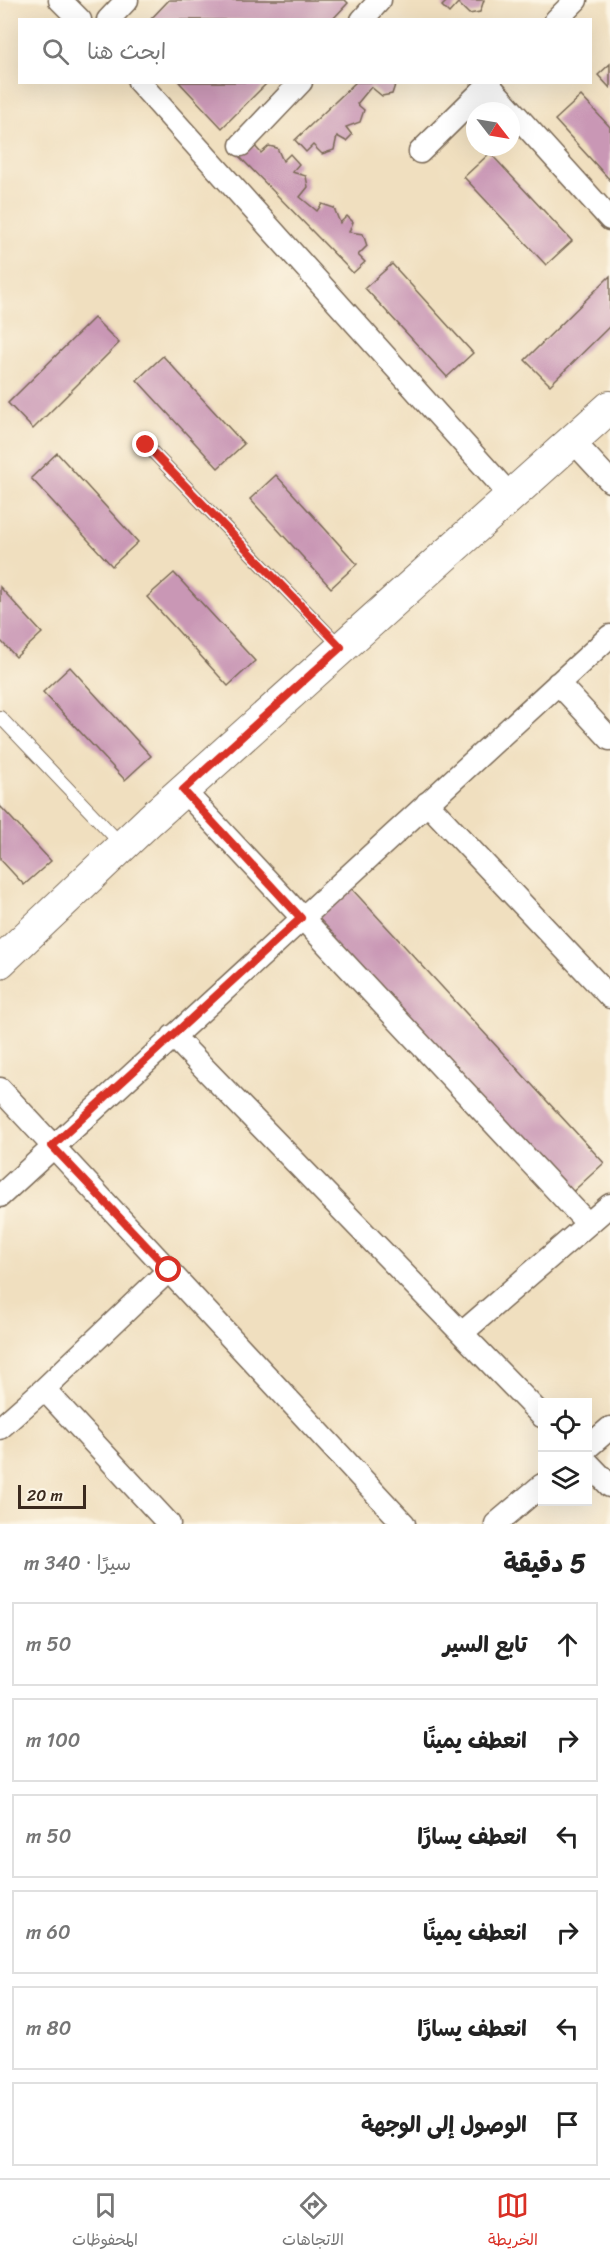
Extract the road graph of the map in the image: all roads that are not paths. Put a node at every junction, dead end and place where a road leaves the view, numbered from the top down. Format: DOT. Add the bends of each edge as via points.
graph roads {
  1 [pos="60,0"];
  2 [pos="126,0"];
  3 [pos="380,0"];
  4 [pos="576,0"];
  5 [pos="78,18"];
  6 [pos="110,18"];
  7 [pos="364,18"];
  8 [pos="558,18"];
  9 [pos="141,84"];
  10 [pos="299,84"];
  11 [pos="490,84"];
  12 [pos="242,145"];
  13 [pos="420,152"];
  14 [pos="610,219"];
  15 [pos="610,407"];
  16 [pos="572,440"];
  17 [pos="146,445"];
  18 [pos="610,482"];
  19 [pos="509,494"];
  20 [pos="610,636"];
  21 [pos="341,647"];
  22 [pos="558,683"];
  23 [pos="0,717"];
  24 [pos="610,738"];
  25 [pos="183,790"];
  26 [pos="427,803"];
  27 [pos="123,846"];
  28 [pos="301,918"];
  29 [pos="0,962"];
  30 [pos="610,997"];
  31 [pos="173,1035"];
  32 [pos="0,1089"];
  33 [pos="52,1146"];
  34 [pos="0,1196"];
  35 [pos="610,1205"];
  36 [pos="588,1224"];
  37 [pos="169,1270"];
  38 [pos="462,1333"];
  39 [pos="44,1389"];
  40 [pos="538,1411"];
  41 [pos="0,1428"];
  42 [pos="610,1428"];
  43 [pos="592,1444"];
  44 [pos="592,1467"];
  45 [pos="610,1486"];
  46 [pos="538,1489"];
  47 [pos="169,1524"];
  48 [pos="404,1524"];
  49 [pos="496,1524"];
  1 -- 5 [label="street"];
  2 -- 6 [label="street"];
  3 -- 7 [label="street"];
  4 -- 8 [label="street"];
  9 -- 19 [label="street"];
  10 -- 12 [label="street"];
  11 -- 13 [label="street"];
  11 -- 14 [label="street"];
  15 -- 16 [label="street"];
  16 -- 18 [label="street"];
  16 -- 19 [label="street"];
  17 -- 21 [label="lane"];
  19 -- 21 [label="street"];
  20 -- 22 [label="street"];
  21 -- 25 [label="street"];
  22 -- 24 [label="street"];
  22 -- 26 [label="street"];
  23 -- 27 [label="lane"];
  25 -- 27 [label="street"];
  25 -- 28 [label="street"];
  26 -- 28 [label="street"];
  26 -- 30 [label="street"];
  27 -- 29 [label="street"];
  28 -- 31 [label="street"];
  28 -- 36 [label="street"];
  31 -- 33 [label="street"];
  31 -- 38 [label="street"];
  32 -- 33 [label="street"];
  33 -- 34 [label="street"];
  33 -- 37 [label="street"];
  35 -- 36 [label="street"];
  36 -- 38 [label="street"];
  37 -- 39 [label="street"];
  37 -- 48 [label="street"];
  38 -- 40 [label="street"];
  39 -- 41 [label="street"];
  39 -- 47 [label="street"];
  42 -- 43 [label="street"];
  44 -- 45 [label="street"];
  46 -- 49 [label="street"];
}
